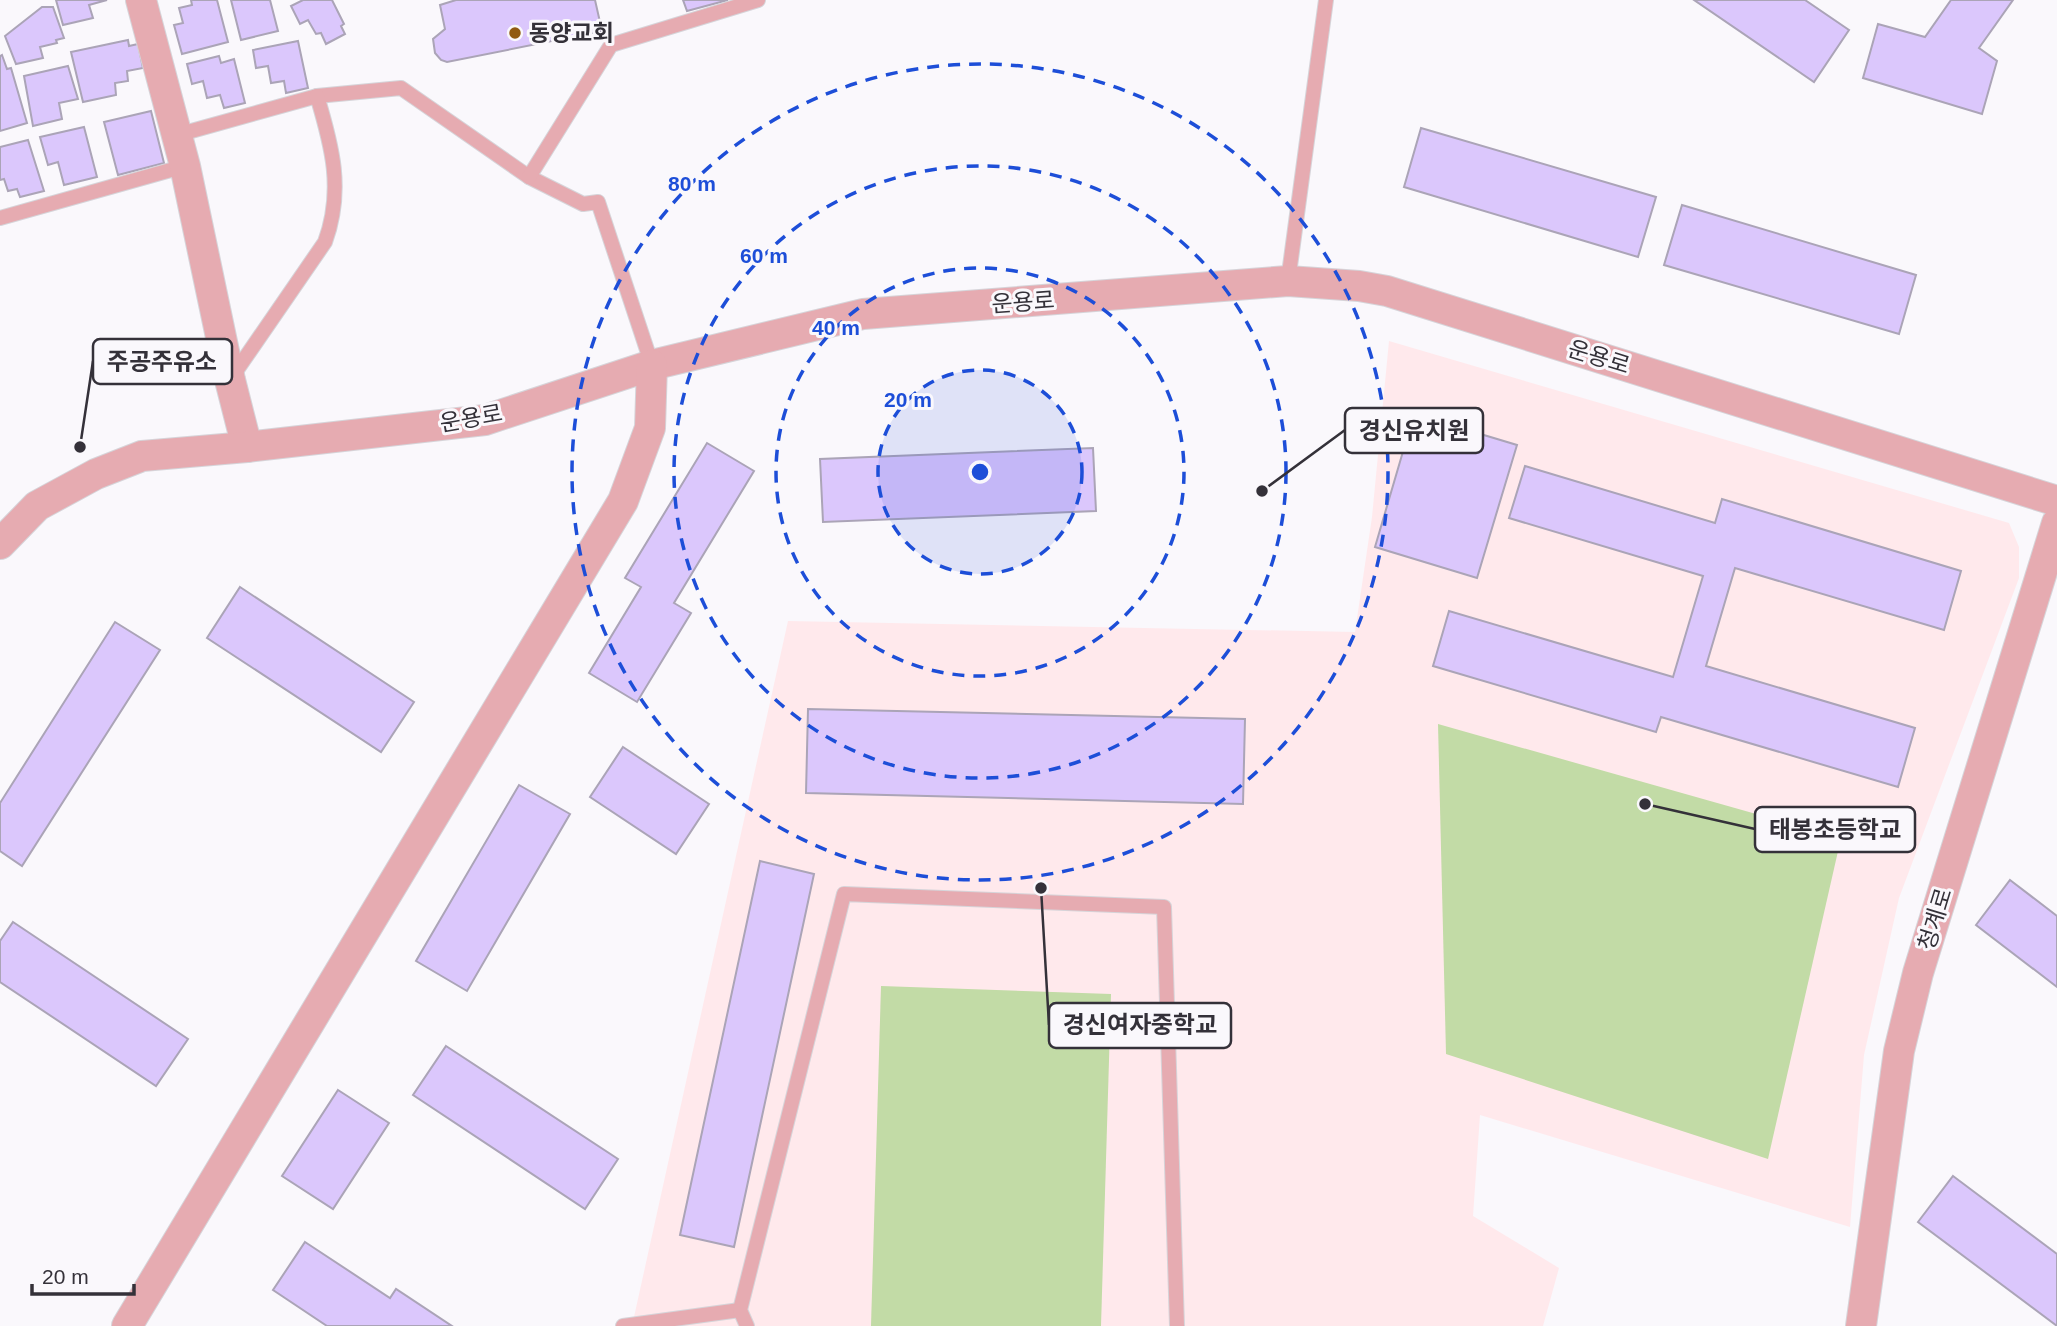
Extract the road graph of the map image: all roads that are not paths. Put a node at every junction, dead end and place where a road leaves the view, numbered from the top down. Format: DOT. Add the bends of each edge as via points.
graph roads {
  1 [pos="141,0"];
  2 [pos="758,0"];
  3 [pos="1326,0"];
  4 [pos="317,96"];
  5 [pos="177,135"];
  6 [pos="185,166"];
  7 [pos="529,177"];
  8 [pos="0,218"];
  9 [pos="1288,281"];
  10 [pos="652,365"];
  11 [pos="230,380"];
  12 [pos="247,447"];
  13 [pos="2057,500"];
  14 [pos="2057,523"];
  15 [pos="0,544"];
  16 [pos="740,1311"];
  17 [pos="127,1326"];
  18 [pos="623,1326"];
  19 [pos="747,1326"];
  20 [pos="1177,1326"];
  21 [pos="1861,1326"];
  1 -- 5 [label="street"];
  2 -- 7 [label="lane" via="611,45"];
  3 -- 9 [label="lane"];
  4 -- 5 [label="lane"];
  4 -- 7 [label="lane" via="401,88"];
  4 -- 11 [label="lane" via="332,144 336,178 329,231"];
  5 -- 6 [label="street"];
  6 -- 8 [label="lane"];
  6 -- 11 [label="street"];
  7 -- 10 [label="lane" via="583,204 597,202"];
  9 -- 10 [label="street, 운용로" via="863,314"];
  9 -- 13 [label="street, 운용로" via="1387,291"];
  10 -- 12 [label="street, 운용로" via="485,419"];
  10 -- 17 [label="street" via="650,428 623,501"];
  11 -- 12 [label="street"];
  12 -- 15 [label="street, 운용로" via="142,456 96,474 37,506"];
  14 -- 21 [label="street, 청계로" via="1918,973 1899,1051"];
  16 -- 18 [label="lane"];
  16 -- 19 [label="lane"];
  16 -- 20 [label="lane" via="844,894 1164,907"];
}
